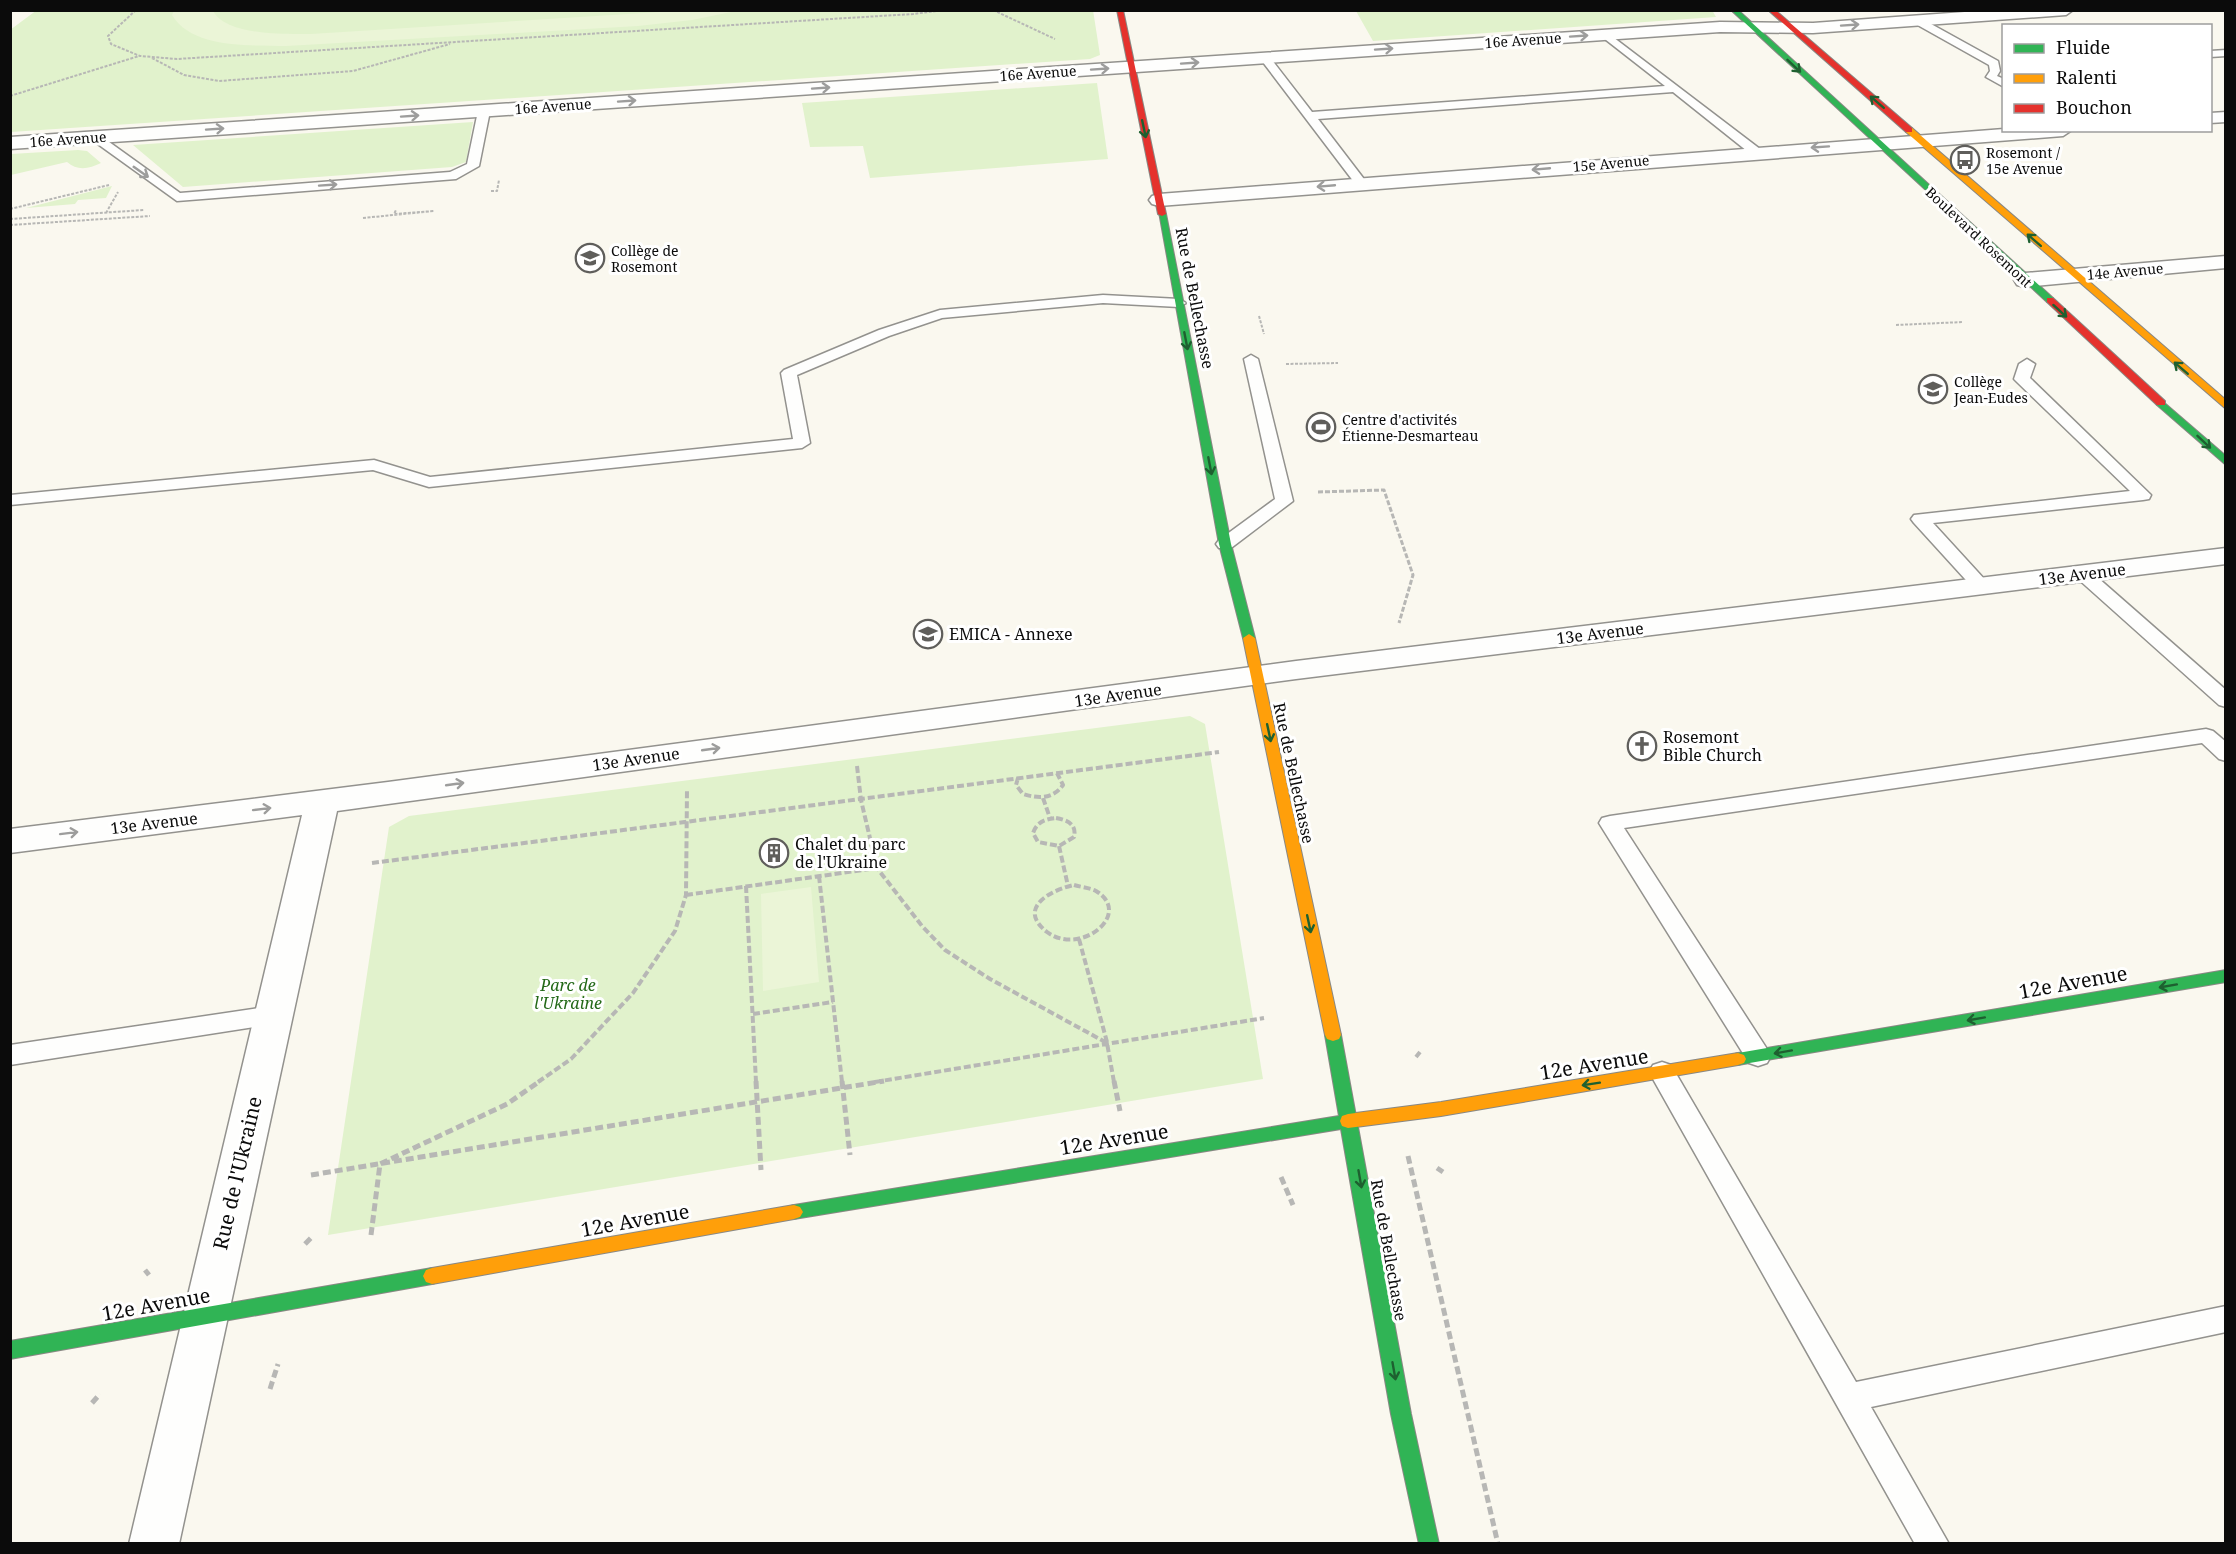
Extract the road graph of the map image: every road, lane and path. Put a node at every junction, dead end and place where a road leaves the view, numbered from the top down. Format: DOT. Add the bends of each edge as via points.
graph roads {
  1 [pos="136,10"];
  2 [pos="944,10"];
  3 [pos="993,10"];
  4 [pos="1120,10"];
  5 [pos="1734,10"];
  6 [pos="1771,10"];
  7 [pos="2066,10"];
  8 [pos="1979,13"];
  9 [pos="1918,21"];
  10 [pos="1751,26"];
  11 [pos="1792,28"];
  12 [pos="1605,34"];
  13 [pos="1056,40"];
  14 [pos="456,42"];
  15 [pos="140,56"];
  16 [pos="1264,57"];
  17 [pos="152,58"];
  18 [pos="1131,67"];
  19 [pos="2000,70"];
  20 [pos="2002,83"];
  21 [pos="1675,89"];
  22 [pos="10,96"];
  23 [pos="484,111"];
  24 [pos="1309,116"];
  25 [pos="2037,132"];
  26 [pos="94,138"];
  27 [pos="1921,141"];
  28 [pos="10,143"];
  29 [pos="1878,143"];
  30 [pos="1756,152"];
  31 [pos="1361,183"];
  32 [pos="108,185"];
  33 [pos="120,189"];
  34 [pos="1159,200"];
  35 [pos="10,209"];
  36 [pos="143,210"];
  37 [pos="106,213"];
  38 [pos="364,214"];
  39 [pos="137,217"];
  40 [pos="10,219"];
  41 [pos="362,219"];
  42 [pos="10,225"];
  43 [pos="2224,263"];
  44 [pos="2075,276"];
  45 [pos="2025,280"];
  46 [pos="1179,303"];
  47 [pos="1963,322"];
  48 [pos="1896,325"];
  49 [pos="1251,359"];
  50 [pos="1338,363"];
  51 [pos="1284,364"];
  52 [pos="2027,364"];
  53 [pos="2226,406"];
  54 [pos="2226,462"];
  55 [pos="1314,493"];
  56 [pos="10,500"];
  57 [pos="1225,544"];
  58 [pos="2226,556"];
  59 [pos="2083,574"];
  60 [pos="1982,586"];
  61 [pos="1397,631"];
  62 [pos="1256,676"];
  63 [pos="2226,701"];
  64 [pos="2216,735"];
  65 [pos="1219,752"];
  66 [pos="2226,754"];
  67 [pos="855,756"];
  68 [pos="1057,773"];
  69 [pos="1018,778"];
  70 [pos="687,789"];
  71 [pos="1043,798"];
  72 [pos="861,800"];
  73 [pos="322,802"];
  74 [pos="1050,818"];
  75 [pos="688,822"];
  76 [pos="10,841"];
  77 [pos="1059,846"];
  78 [pos="372,863"];
  79 [pos="878,868"];
  80 [pos="819,876"];
  81 [pos="747,886"];
  82 [pos="1068,886"];
  83 [pos="686,895"];
  84 [pos="1078,939"];
  85 [pos="2226,976"];
  86 [pos="833,1002"];
  87 [pos="753,1014"];
  88 [pos="273,1016"];
  89 [pos="1264,1018"];
  90 [pos="1107,1042"];
  91 [pos="10,1055"];
  92 [pos="1758,1056"];
  93 [pos="1662,1072"];
  94 [pos="843,1087"];
  95 [pos="757,1101"];
  96 [pos="1120,1111"];
  97 [pos="1350,1121"];
  98 [pos="850,1155"];
  99 [pos="380,1164"];
  100 [pos="1437,1168"];
  101 [pos="761,1170"];
  102 [pos="1443,1172"];
  103 [pos="311,1175"];
  104 [pos="1281,1177"];
  105 [pos="1293,1205"];
  106 [pos="371,1235"];
  107 [pos="311,1238"];
  108 [pos="305,1244"];
  109 [pos="205,1315"];
  110 [pos="2226,1319"];
  111 [pos="10,1350"];
  112 [pos="278,1364"];
  113 [pos="270,1389"];
  114 [pos="100,1394"];
  115 [pos="1850,1397"];
  116 [pos="92,1403"];
  117 [pos="154,1544"];
  118 [pos="1429,1544"];
  119 [pos="1933,1544"];
  1 -- 15 [label="path" via="111,31 108,40 114,47"];
  2 -- 14 [label="path"];
  3 -- 13 [label="path"];
  4 -- 18 [label="street, Rue de Bellechasse"];
  5 -- 10 [label="street, Boulevard Rosemont"];
  6 -- 11 [label="street, Boulevard Rosemont"];
  7 -- 8 [label="street, 16e Avenue"];
  8 -- 9 [label="street, 16e Avenue"];
  11 -- 9 [label="street, 16e Avenue, one-way"];
  9 -- 19 [label="lane"];
  10 -- 11 [label="street, 16e Avenue"];
  10 -- 12 [label="street, 16e Avenue"];
  10 -- 29 [label="street, Boulevard Rosemont, one-way"];
  27 -- 11 [label="street, Boulevard Rosemont, one-way"];
  16 -- 12 [label="street, 16e Avenue, one-way"];
  12 -- 21 [label="lane"];
  14 -- 17 [label="path"];
  14 -- 17 [label="path" via="359,70 219,81 177,73"];
  15 -- 17 [label="path"];
  15 -- 22 [label="path"];
  18 -- 16 [label="street, 16e Avenue, one-way"];
  16 -- 24 [label="lane"];
  23 -- 18 [label="street, 16e Avenue, one-way"];
  18 -- 34 [label="street, Rue de Bellechasse, one-way"];
  19 -- 20 [label="lane" via="1991,76"];
  21 -- 24 [label="lane"];
  21 -- 30 [label="lane"];
  26 -- 23 [label="street, 16e Avenue, one-way"];
  26 -- 23 [label="lane, one-way" via="177,197 452,176 473,166"];
  24 -- 31 [label="lane"];
  25 -- 27 [label="street, 15e Avenue"];
  26 -- 28 [label="street, 16e Avenue"];
  27 -- 29 [label="street, 15e Avenue"];
  44 -- 27 [label="street, Boulevard Rosemont, one-way"];
  29 -- 30 [label="street, 15e Avenue, one-way"];
  29 -- 45 [label="street, Boulevard Rosemont"];
  30 -- 31 [label="street, 15e Avenue, one-way"];
  31 -- 34 [label="street, 15e Avenue, one-way"];
  32 -- 35 [label="path"];
  33 -- 37 [label="path"];
  34 -- 46 [label="street, Rue de Bellechasse"];
  36 -- 37 [label="path"];
  37 -- 40 [label="path"];
  38 -- 41 [label="path"];
  39 -- 42 [label="path"];
  43 -- 44 [label="street, 14e Avenue"];
  44 -- 45 [label="street, 14e Avenue"];
  53 -- 44 [label="street, Boulevard Rosemont, one-way"];
  45 -- 54 [label="street, Boulevard Rosemont, one-way"];
  46 -- 56 [label="lane" via="1103,299 976,310 940,314 884,333 789,373 802,443 429,482 374,465"];
  46 -- 57 [label="street, Rue de Bellechasse, one-way"];
  47 -- 48 [label="path"];
  49 -- 57 [label="lane" via="1284,501"];
  50 -- 51 [label="path"];
  52 -- 60 [label="lane" via="2022,379 2143,495 1920,519"];
  55 -- 61 [label="path" via="1384,490 1413,575"];
  57 -- 62 [label="street, Rue de Bellechasse"];
  58 -- 59 [label="street, 13e Avenue"];
  59 -- 60 [label="street, 13e Avenue"];
  59 -- 63 [label="lane"];
  60 -- 62 [label="street, 13e Avenue"];
  73 -- 62 [label="street, 13e Avenue, one-way"];
  62 -- 97 [label="street, Rue de Bellechasse, one-way"];
  64 -- 66 [label="lane"];
  64 -- 92 [label="lane" via="1610,824"];
  65 -- 68 [label="path"];
  67 -- 72 [label="path"];
  68 -- 69 [label="path"];
  68 -- 71 [label="path" via="1063,785"];
  69 -- 71 [label="path" via="1016,785 1023,794"];
  69 -- 72 [label="path"];
  70 -- 75 [label="path"];
  71 -- 74 [label="path"];
  72 -- 75 [label="path"];
  72 -- 79 [label="path"];
  76 -- 73 [label="street, 13e Avenue, one-way"];
  73 -- 88 [label="street, Rue de l'Ukraine"];
  74 -- 77 [label="path" via="1063,819 1075,828 1074,837"];
  74 -- 77 [label="path" via="1038,824 1033,833 1038,842"];
  75 -- 78 [label="path"];
  75 -- 83 [label="path"];
  77 -- 82 [label="path"];
  79 -- 80 [label="path"];
  79 -- 90 [label="path" via="945,950"];
  80 -- 81 [label="path"];
  80 -- 86 [label="path"];
  81 -- 83 [label="path"];
  81 -- 87 [label="path"];
  82 -- 84 [label="path" via="1042,897 1035,914 1038,923 1054,936"];
  82 -- 84 [label="path" via="1086,886 1105,897 1110,905 1108,923 1091,936"];
  83 -- 99 [label="path" via="675,930 633,993 572,1059 507,1104"];
  84 -- 90 [label="path"];
  85 -- 92 [label="street, 12e Avenue, one-way"];
  86 -- 87 [label="path"];
  86 -- 94 [label="path"];
  87 -- 95 [label="path"];
  88 -- 91 [label="lane"];
  88 -- 109 [label="street, Rue de l'Ukraine"];
  89 -- 90 [label="path"];
  90 -- 94 [label="path"];
  90 -- 96 [label="path"];
  92 -- 93 [label="street, 12e Avenue"];
  93 -- 97 [label="street, 12e Avenue, one-way"];
  93 -- 115 [label="lane"];
  94 -- 95 [label="path"];
  94 -- 98 [label="path"];
  95 -- 99 [label="path"];
  95 -- 101 [label="path"];
  97 -- 109 [label="street, 12e Avenue" via="949,1185"];
  97 -- 118 [label="street, Rue de Bellechasse, one-way" via="1401,1414"];
  99 -- 103 [label="path"];
  99 -- 106 [label="path"];
  100 -- 102 [label="path"];
  104 -- 105 [label="path"];
  107 -- 108 [label="path"];
  109 -- 111 [label="street, 12e Avenue"];
  109 -- 117 [label="street, Rue de l'Ukraine"];
  110 -- 115 [label="lane"];
  112 -- 113 [label="path"];
  114 -- 116 [label="path"];
  115 -- 119 [label="lane"];
}
